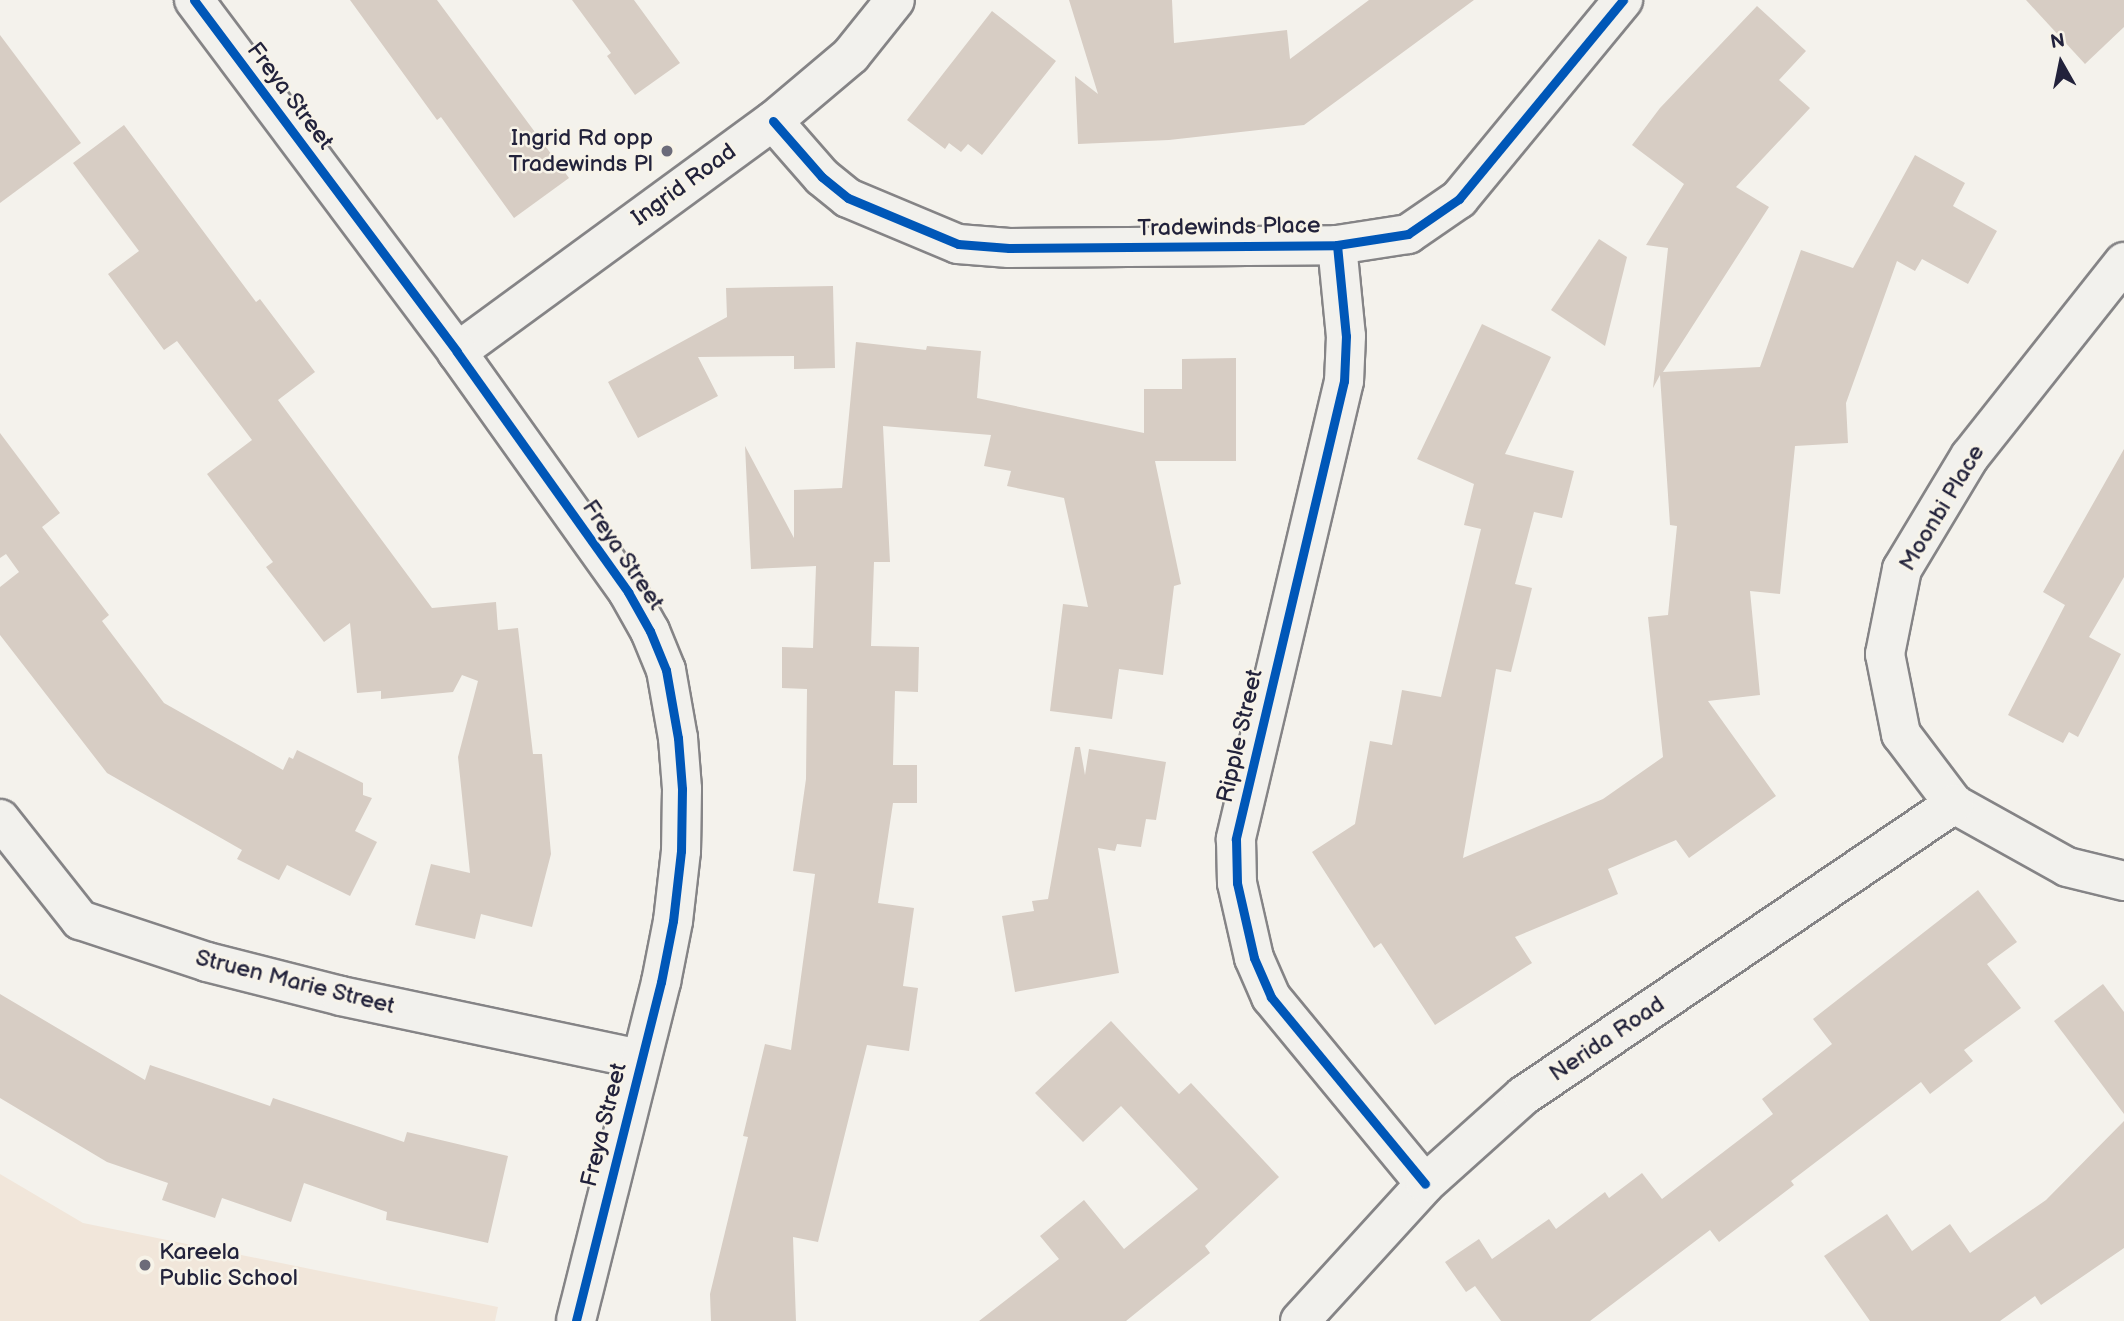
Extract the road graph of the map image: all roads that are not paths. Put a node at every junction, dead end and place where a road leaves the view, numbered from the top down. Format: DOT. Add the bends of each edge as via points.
graph roads {
  1 [pos="194,0"];
  2 [pos="895,0"];
  3 [pos="1623,0"];
  4 [pos="773,121"];
  5 [pos="1337,244"];
  6 [pos="2124,261"];
  7 [pos="457,352"];
  8 [pos="1954,804"];
  9 [pos="0,819"];
  10 [pos="2124,881"];
  11 [pos="639,1059"];
  12 [pos="1425,1184"];
  13 [pos="576,1321"];
  14 [pos="1300,1321"];
  1 -- 7 [label="street, Freya Street"];
  2 -- 4 [label="street, Ingrid Road" via="851,55"];
  3 -- 5 [label="street, Tradewinds Place" via="1459,199 1408,234"];
  4 -- 5 [label="street, Tradewinds Place" via="822,177 848,198 958,244 1009,248"];
  4 -- 7 [label="street, Ingrid Road"];
  5 -- 12 [label="street, Ripple Street" via="1346,336 1344,381 1236,839 1237,884 1254,958 1271,997"];
  6 -- 8 [label="street, Moonbi Place" via="1970,456 1902,569 1885,654 1901,734"];
  7 -- 11 [label="street, Freya Street" via="628,592 666,670 678,738 681,851 664,970"];
  8 -- 10 [label="street, Moonbi Place" via="2067,867"];
  8 -- 12 [label="street, Nerida Road" via="1523,1096"];
  9 -- 11 [label="street, Struen Marie Street" via="80,920 207,962 341,996"];
  11 -- 13 [label="street, Freya Street"];
  12 -- 14 [label="street, Nerida Road"];
}
